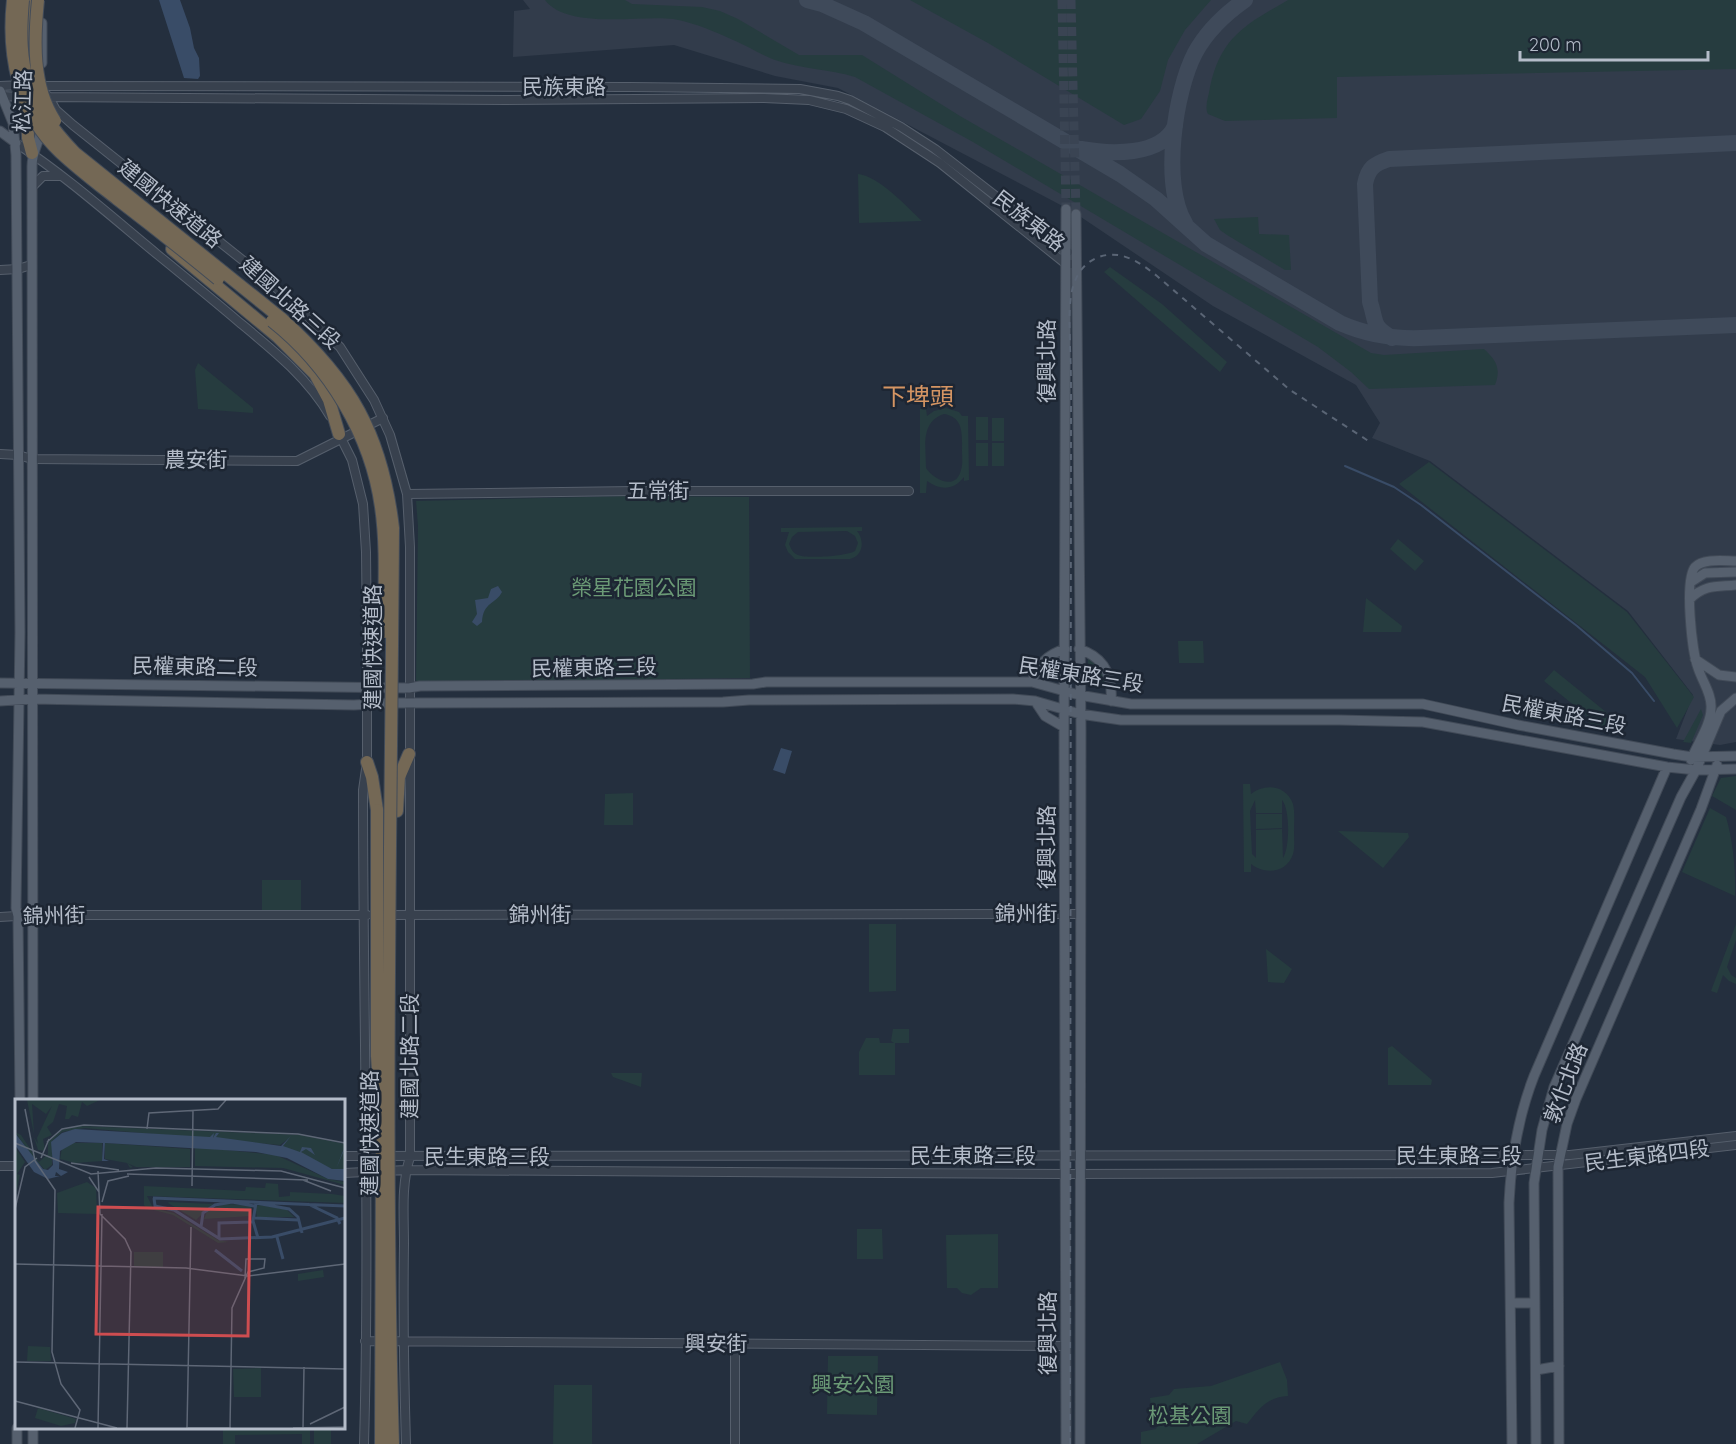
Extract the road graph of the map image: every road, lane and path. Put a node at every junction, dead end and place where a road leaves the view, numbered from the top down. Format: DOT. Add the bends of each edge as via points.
graph roads {
  1 [pos="14,0"];
  2 [pos="23,0"];
  3 [pos="30,0"];
  4 [pos="38,0"];
  5 [pos="44,0"];
  6 [pos="44,86"];
  7 [pos="254,86"];
  8 [pos="28,91"];
  9 [pos="0,93"];
  10 [pos="47,97"];
  11 [pos="254,98"];
  12 [pos="0,131"];
  13 [pos="16,143"];
  14 [pos="32,153"];
  15 [pos="75,153"];
  16 [pos="62,177"];
  17 [pos="93,179"];
  18 [pos="32,187"];
  19 [pos="1066,209"];
  20 [pos="1076,214"];
  21 [pos="1066,250"];
  22 [pos="1077,261"];
  23 [pos="1066,264"];
  24 [pos="31,265"];
  25 [pos="18,269"];
  26 [pos="0,270"];
  27 [pos="383,418"];
  28 [pos="340,436"];
  29 [pos="0,454"];
  30 [pos="18,454"];
  31 [pos="32,459"];
  32 [pos="909,491"];
  33 [pos="407,494"];
  34 [pos="1736,561"];
  35 [pos="1736,572"];
  36 [pos="1691,582"];
  37 [pos="1736,585"];
  38 [pos="1690,599"];
  39 [pos="1065,649"];
  40 [pos="1079,649"];
  41 [pos="1695,659"];
  42 [pos="1736,677"];
  43 [pos="1032,682"];
  44 [pos="0,683"];
  45 [pos="20,684"];
  46 [pos="32,684"];
  47 [pos="366,688"];
  48 [pos="389,688"];
  49 [pos="409,688"];
  50 [pos="1064,692"];
  51 [pos="1079,695"];
  52 [pos="1736,698"];
  53 [pos="18,699"];
  54 [pos="32,699"];
  55 [pos="0,700"];
  56 [pos="1035,701"];
  57 [pos="1111,701"];
  58 [pos="389,703"];
  59 [pos="409,703"];
  60 [pos="366,704"];
  61 [pos="1064,710"];
  62 [pos="1080,714"];
  63 [pos="1064,727"];
  64 [pos="409,754"];
  65 [pos="1736,756"];
  66 [pos="1697,757"];
  67 [pos="1719,757"];
  68 [pos="367,762"];
  69 [pos="1667,767"];
  70 [pos="1736,768"];
  71 [pos="1715,769"];
  72 [pos="1692,770"];
  73 [pos="1065,914"];
  74 [pos="1079,914"];
  75 [pos="33,915"];
  76 [pos="364,915"];
  77 [pos="409,915"];
  78 [pos="0,916"];
  79 [pos="18,916"];
  80 [pos="20,1099"];
  81 [pos="33,1099"];
  82 [pos="386,1127"];
  83 [pos="1736,1136"];
  84 [pos="1736,1145"];
  85 [pos="1559,1155"];
  86 [pos="345,1156"];
  87 [pos="366,1156"];
  88 [pos="1066,1156"];
  89 [pos="1513,1156"];
  90 [pos="1537,1156"];
  91 [pos="410,1157"];
  92 [pos="1080,1157"];
  93 [pos="1558,1167"];
  94 [pos="1535,1169"];
  95 [pos="406,1170"];
  96 [pos="1511,1171"];
  97 [pos="345,1173"];
  98 [pos="366,1173"];
  99 [pos="1080,1173"];
  100 [pos="1065,1174"];
  101 [pos="1510,1303"];
  102 [pos="1535,1303"];
  103 [pos="365,1341"];
  104 [pos="404,1342"];
  105 [pos="735,1344"];
  106 [pos="1066,1346"];
  107 [pos="1558,1366"];
  108 [pos="1536,1370"];
  109 [pos="364,1444"];
  110 [pos="381,1444"];
  111 [pos="393,1444"];
  112 [pos="406,1444"];
  113 [pos="735,1444"];
  114 [pos="1066,1444"];
  115 [pos="1080,1444"];
  116 [pos="1512,1444"];
  117 [pos="1536,1444"];
  118 [pos="1559,1444"];
  1 -- 17 [label="highway, 建國快速道路, bridge" via="11,41 14,68 24,97 49,140"];
  2 -- 15 [label="highway, 建國快速道路, bridge" via="20,45 25,75 47,121"];
  3 -- 8 [label="highway"];
  4 -- 15 [label="highway, bridge" via="39,84 52,117"];
  5 -- 6 [label="main road, 松江路"];
  6 -- 7 [label="street, 民族東路"];
  6 -- 8 [label="street, 民族東路"];
  6 -- 10 [label="main road, 松江路"];
  7 -- 11 [label="street"];
  7 -- 21 [label="street, 民族東路" via="631,87 819,92 850,100 910,133"];
  8 -- 9 [label="street, 民族東路"];
  8 -- 10 [label="street, 民族東路"];
  8 -- 14 [label="highway" via="28,138"];
  9 -- 13 [label="main road, 松江路" via="13,123"];
  10 -- 11 [label="street, 民族東路"];
  10 -- 14 [label="main road, 松江路" via="39,142"];
  10 -- 27 [label="street, 建國北路三段" via="73,125 270,282 340,347"];
  11 -- 23 [label="street, 民族東路" via="764,98 827,103 885,127 940,163"];
  12 -- 13 [label="main road"];
  13 -- 14 [label="street"];
  13 -- 25 [label="main road, 松江路"];
  14 -- 16 [label="street"];
  14 -- 18 [label="main road, 松江路"];
  15 -- 82 [label="highway, 建國快速道路, bridge" via="305,340 343,383 373,439 382,465 393,528"];
  16 -- 18 [label="street" via="43,176"];
  16 -- 28 [label="street" via="303,378 320,399"];
  17 -- 28 [label="highway, bridge" via="108,197 299,356 315,374 329,400"];
  17 -- 82 [label="highway, 建國快速道路, bridge" via="277,325 308,356 345,405 377,480 384,531"];
  18 -- 24 [label="main road, 松江路"];
  19 -- 21 [label="main road, 復興北路"];
  20 -- 22 [label="main road, 復興北路"];
  21 -- 22 [label="street, 民族東路"];
  21 -- 23 [label="main road, 復興北路"];
  22 -- 23 [label="street, 民族東路"];
  22 -- 40 [label="main road, 復興北路"];
  23 -- 39 [label="main road, 復興北路"];
  24 -- 25 [label="street"];
  24 -- 31 [label="main road, 松江路"];
  25 -- 26 [label="street"];
  25 -- 30 [label="main road, 松江路"];
  27 -- 28 [label="street, 農安街"];
  27 -- 33 [label="street, 建國北路三段"];
  28 -- 31 [label="street, 農安街" via="297,460"];
  28 -- 47 [label="street" via="352,460 363,504"];
  29 -- 30 [label="street, 農安街"];
  30 -- 31 [label="street, 農安街"];
  30 -- 45 [label="main road, 松江路"];
  31 -- 46 [label="main road, 松江路"];
  32 -- 33 [label="street, 五常街"];
  33 -- 49 [label="street, 建國北路三段"];
  34 -- 36 [label="main road" via="1700,564 1695,567"];
  35 -- 36 [label="main road" via="1705,573"];
  36 -- 38 [label="main road, 敦化北路"];
  37 -- 38 [label="main road" via="1706,587"];
  38 -- 41 [label="main road, 敦化北路"];
  39 -- 43 [label="main road" via="1042,662"];
  39 -- 50 [label="main road, 復興北路"];
  40 -- 51 [label="main road, 復興北路"];
  40 -- 57 [label="main road" via="1095,657 1107,670"];
  41 -- 42 [label="main road" via="1719,675"];
  41 -- 66 [label="main road, 敦化北路" via="1711,708"];
  43 -- 49 [label="main road, 民權東路三段"];
  43 -- 50 [label="main road, 民權東路三段"];
  44 -- 45 [label="main road, 民權東路二段"];
  45 -- 46 [label="main road, 民權東路二段"];
  45 -- 53 [label="main road, 松江路"];
  46 -- 47 [label="main road, 民權東路二段"];
  46 -- 54 [label="main road, 松江路"];
  47 -- 48 [label="main road, 民權東路二段"];
  47 -- 60 [label="street"];
  48 -- 49 [label="main road, 民權東路三段"];
  49 -- 59 [label="street, 建國北路三段"];
  50 -- 51 [label="main road, 民權東路三段"];
  50 -- 61 [label="main road, 復興北路"];
  51 -- 57 [label="main road, 民權東路三段"];
  51 -- 62 [label="main road, 復興北路"];
  52 -- 66 [label="main road, 敦化北路" via="1721,711"];
  53 -- 54 [label="main road, 民權東路二段"];
  53 -- 55 [label="main road, 民權東路二段"];
  53 -- 79 [label="main road, 松江路"];
  54 -- 60 [label="main road, 民權東路二段"];
  54 -- 75 [label="main road, 松江路"];
  56 -- 59 [label="main road, 民權東路三段" via="971,698"];
  56 -- 61 [label="main road, 民權東路三段"];
  56 -- 63 [label="main road" via="1045,716"];
  57 -- 66 [label="main road, 民權東路三段" via="1190,705 1423,704"];
  58 -- 59 [label="main road, 民權東路三段"];
  58 -- 60 [label="main road, 民權東路二段"];
  59 -- 64 [label="street, 建國北路二段"];
  60 -- 68 [label="street, 建國北路二段"];
  61 -- 62 [label="main road, 民權東路三段"];
  61 -- 63 [label="main road, 復興北路"];
  62 -- 69 [label="main road, 民權東路三段" via="1120,720 1423,722"];
  62 -- 74 [label="main road, 復興北路"];
  63 -- 73 [label="main road, 復興北路"];
  64 -- 77 [label="street, 建國北路二段"];
  64 -- 82 [label="highway, bridge" via="399,777 394,1059"];
  65 -- 67 [label="main road, 民權東路三段"];
  66 -- 67 [label="main road, 民權東路三段"];
  66 -- 72 [label="main road, 敦化北路"];
  67 -- 71 [label="main road, 敦化北路"];
  68 -- 76 [label="street, 建國北路二段" via="363,790"];
  68 -- 82 [label="highway, bridge" via="377,810 377,1056"];
  69 -- 72 [label="main road, 民權東路三段"];
  69 -- 89 [label="main road, 敦化北路" via="1534,1076"];
  70 -- 71 [label="main road, 民權東路三段"];
  71 -- 72 [label="main road, 民權東路三段"];
  71 -- 85 [label="main road, 敦化北路" via="1576,1099"];
  72 -- 90 [label="main road, 敦化北路" via="1554,1087"];
  73 -- 74 [label="street, 錦州街"];
  73 -- 77 [label="street, 錦州街"];
  73 -- 88 [label="main road, 復興北路"];
  74 -- 92 [label="main road, 復興北路"];
  75 -- 76 [label="street, 錦州街"];
  75 -- 79 [label="street, 錦州街"];
  75 -- 81 [label="main road, 松江路"];
  76 -- 77 [label="street, 錦州街"];
  76 -- 87 [label="street, 建國北路二段"];
  77 -- 91 [label="street, 建國北路二段"];
  78 -- 79 [label="street, 錦州街"];
  79 -- 80 [label="main road, 松江路"];
  82 -- 110 [label="highway, 建國快速道路, bridge"];
  82 -- 111 [label="highway, 建國快速道路, bridge"];
  83 -- 85 [label="street, 民生東路四段"];
  84 -- 93 [label="street, 民生東路四段"];
  85 -- 90 [label="street, 民生東路三段"];
  85 -- 93 [label="main road, 敦化北路"];
  86 -- 87 [label="street, 民生東路三段"];
  87 -- 91 [label="street, 民生東路三段"];
  87 -- 98 [label="street, 建國北路二段"];
  88 -- 91 [label="street, 民生東路三段"];
  88 -- 92 [label="street, 民生東路三段"];
  88 -- 100 [label="main road, 復興北路"];
  89 -- 90 [label="street, 民生東路三段"];
  89 -- 92 [label="street, 民生東路三段"];
  89 -- 96 [label="main road, 敦化北路"];
  90 -- 94 [label="main road, 敦化北路"];
  91 -- 95 [label="street, 建國北路二段"];
  92 -- 99 [label="main road, 復興北路"];
  93 -- 94 [label="street, 民生東路三段"];
  93 -- 107 [label="main road, 敦化北路"];
  94 -- 96 [label="street, 民生東路三段"];
  94 -- 102 [label="main road, 敦化北路"];
  95 -- 98 [label="street, 民生東路三段"];
  95 -- 100 [label="street, 民生東路三段"];
  95 -- 104 [label="street, 建國北路二段"];
  96 -- 99 [label="street, 民生東路三段"];
  96 -- 101 [label="main road, 敦化北路"];
  97 -- 98 [label="street, 民生東路三段"];
  98 -- 103 [label="street, 建國北路二段"];
  99 -- 100 [label="street, 民生東路三段"];
  99 -- 115 [label="main road, 復興北路"];
  100 -- 106 [label="main road, 復興北路"];
  101 -- 102 [label="main road"];
  101 -- 116 [label="main road, 敦化北路"];
  102 -- 108 [label="main road, 敦化北路"];
  103 -- 104 [label="street, 興安街"];
  103 -- 109 [label="street, 建國北路二段"];
  104 -- 105 [label="street, 興安街"];
  104 -- 112 [label="street, 建國北路二段"];
  105 -- 106 [label="street, 興安街"];
  105 -- 113 [label="street"];
  106 -- 114 [label="main road, 復興北路"];
  107 -- 108 [label="main road"];
  107 -- 118 [label="main road, 敦化北路"];
  108 -- 117 [label="main road, 敦化北路"];
}
